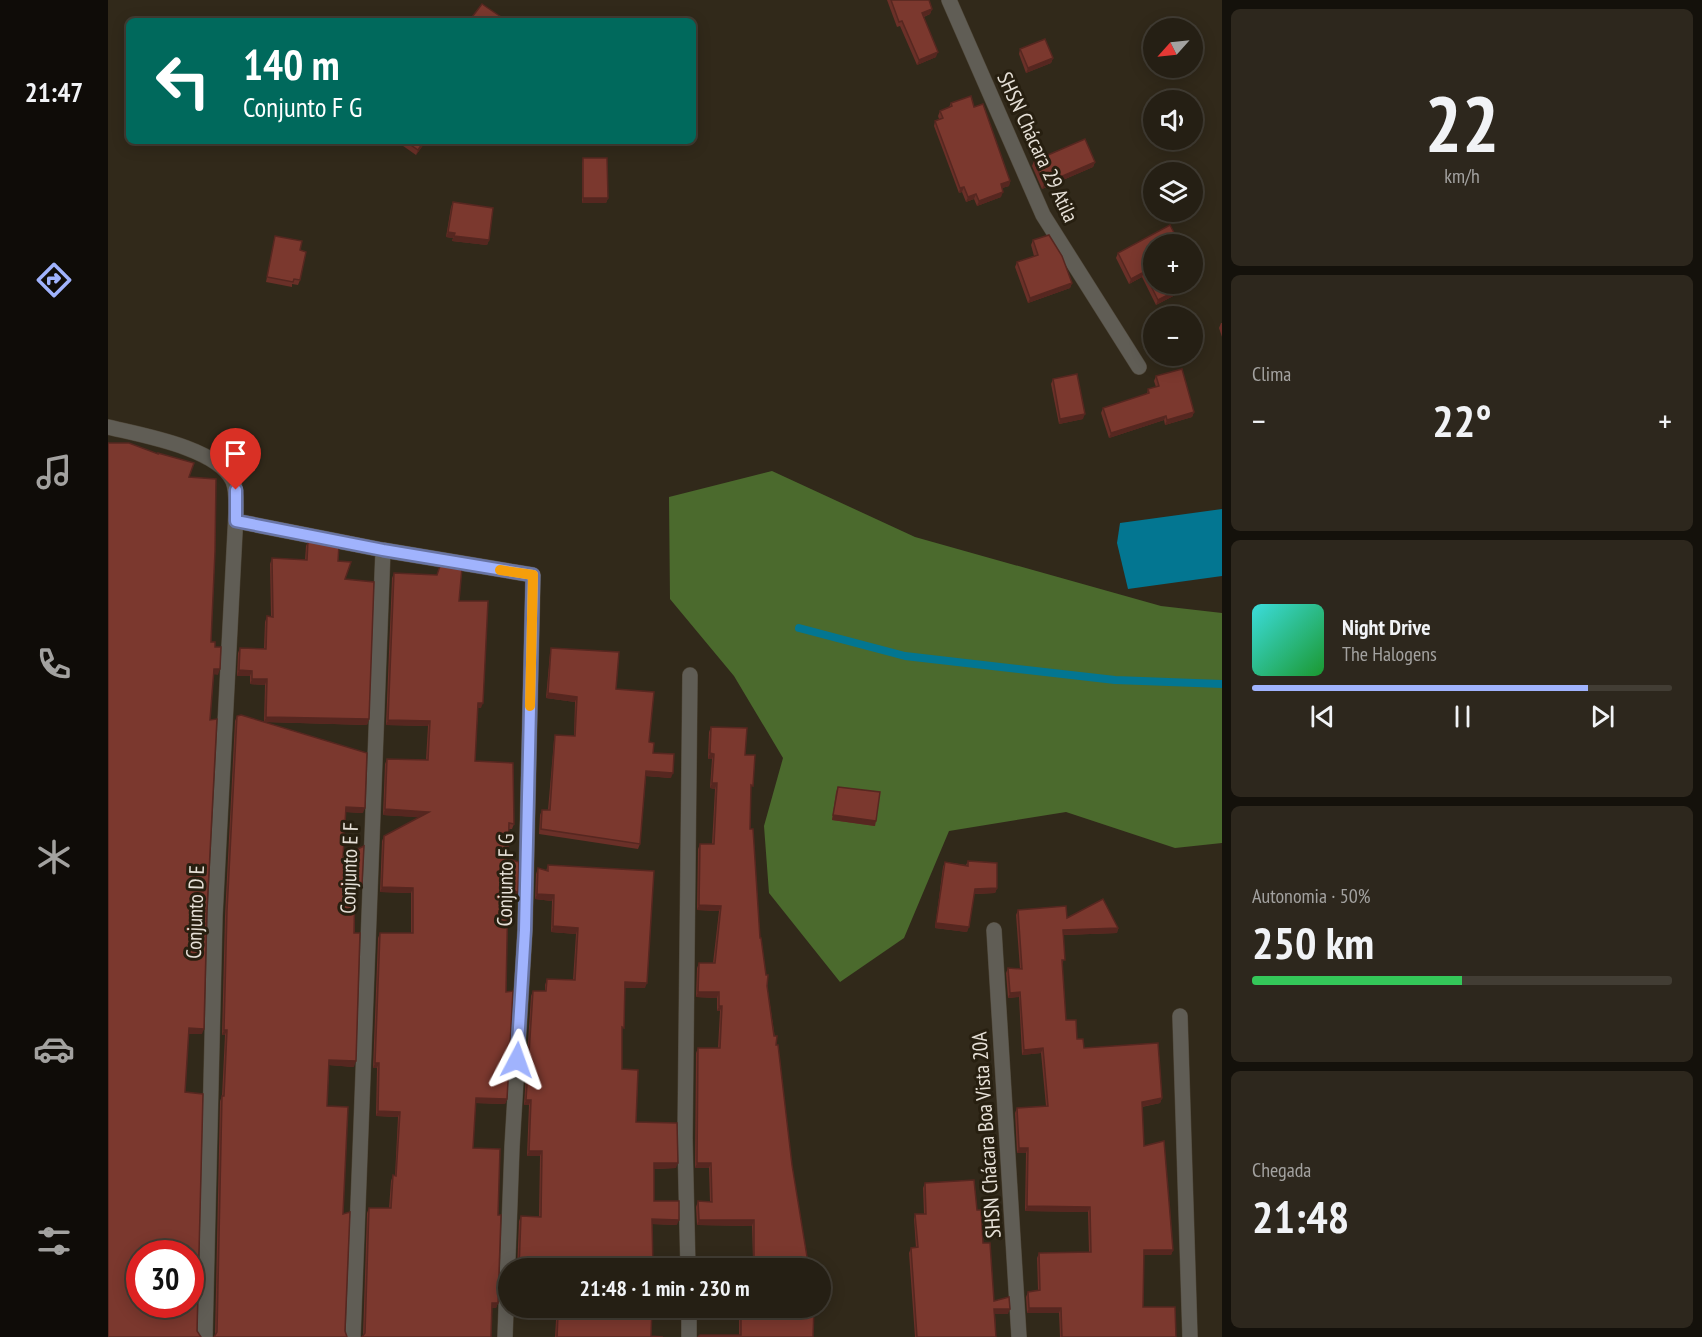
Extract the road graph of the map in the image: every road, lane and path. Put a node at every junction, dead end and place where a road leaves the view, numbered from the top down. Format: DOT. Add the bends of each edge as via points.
graph roads {
  1 [pos="949,0"];
  2 [pos="1139,367"];
  3 [pos="108,427"];
  4 [pos="236,521"];
  5 [pos="383,550"];
  6 [pos="690,675"];
  7 [pos="994,930"];
  8 [pos="1180,1016"];
  9 [pos="688,1258"];
  10 [pos="688,1318"];
  11 [pos="205,1337"];
  12 [pos="353,1337"];
  13 [pos="505,1337"];
  14 [pos="689,1337"];
  15 [pos="1019,1337"];
  16 [pos="1190,1337"];
  1 -- 2 [label="street, SHSN Chácara 29 Atila" via="1043,215"];
  3 -- 4 [label="street, Conjunto D E" via="170,442 215,460 226,470 236,490"];
  4 -- 5 [label="street"];
  4 -- 11 [label="street, Conjunto D E" via="215,916"];
  5 -- 12 [label="street, Conjunto E F"];
  5 -- 13 [label="street, Conjunto F G" via="533,575 525,930"];
  6 -- 9 [label="street" via="685,1140"];
  7 -- 15 [label="street, SHSN Chácara Boa Vista 20A"];
  8 -- 16 [label="street"];
  10 -- 14 [label="street"];
}
